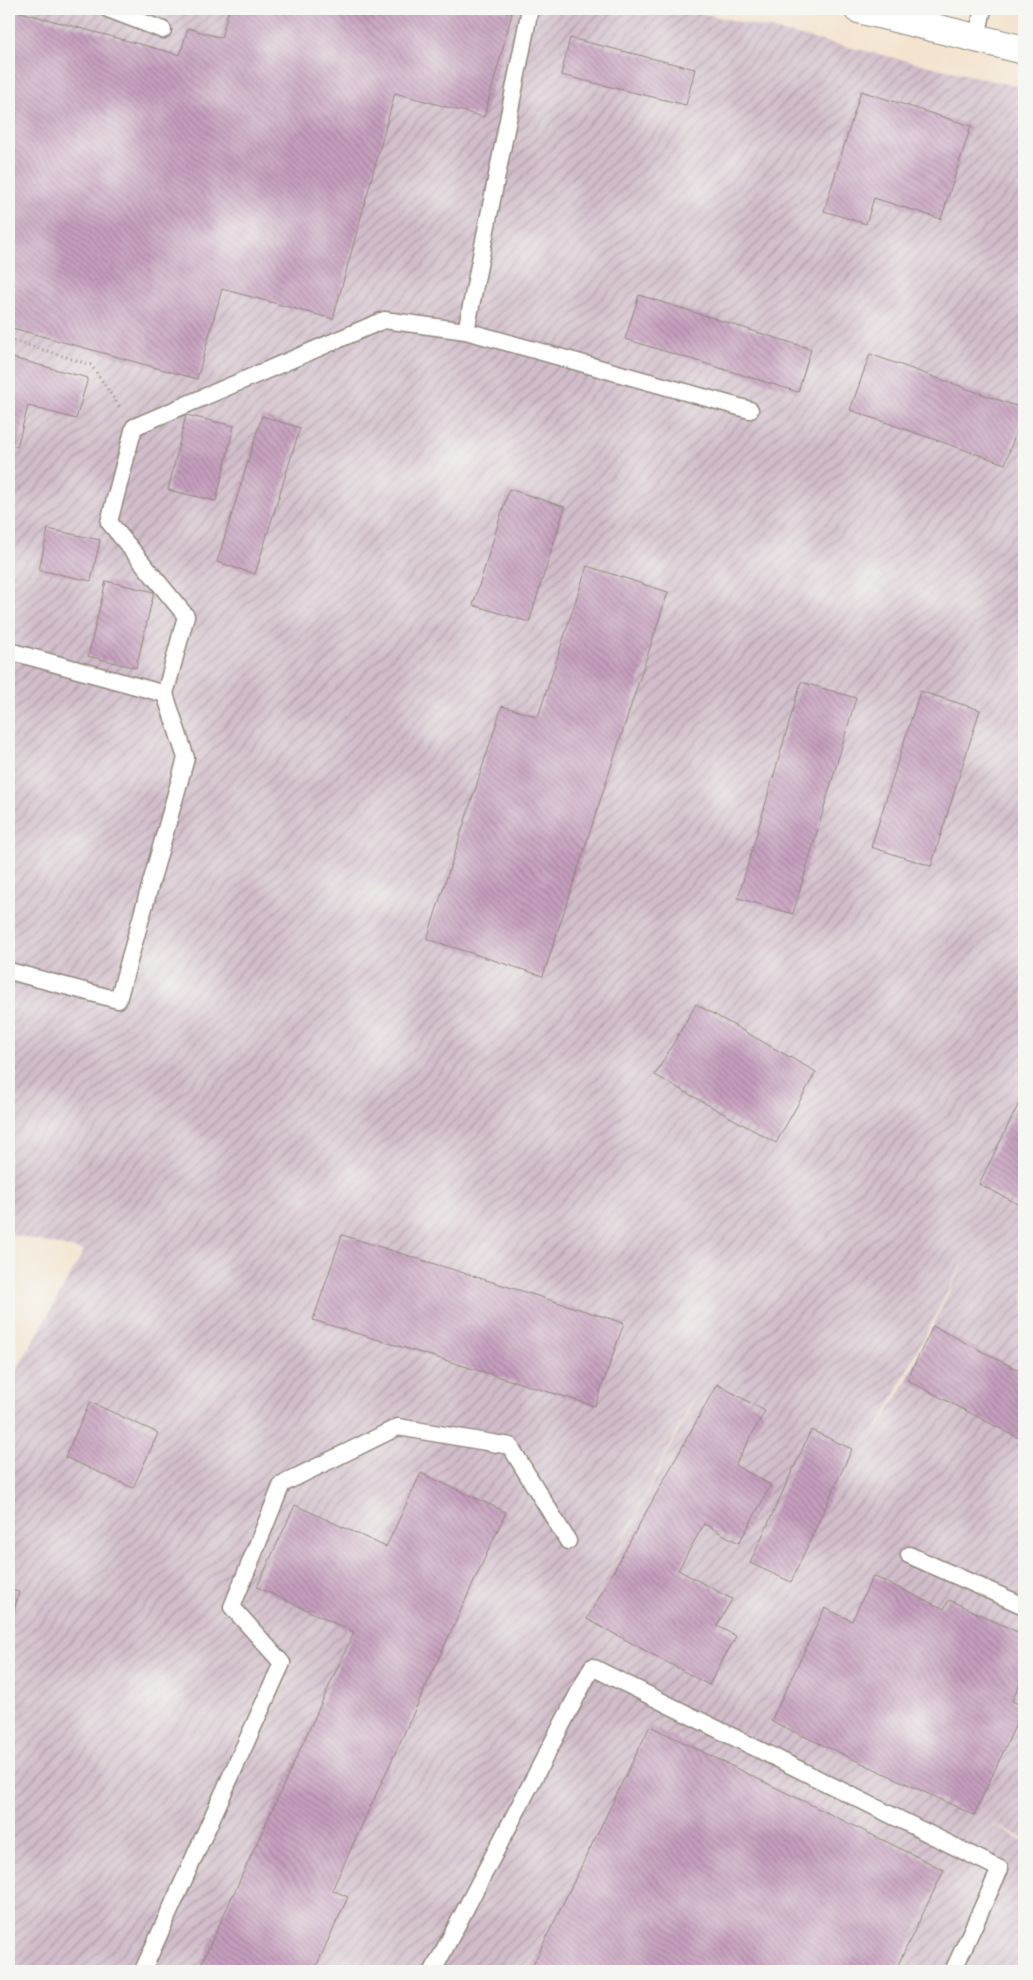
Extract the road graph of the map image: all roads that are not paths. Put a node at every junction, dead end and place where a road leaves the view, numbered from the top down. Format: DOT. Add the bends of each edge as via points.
graph roads {
  1 [pos="108,9"];
  2 [pos="530,9"];
  3 [pos="983,9"];
  4 [pos="867,10"];
  5 [pos="163,30"];
  6 [pos="977,37"];
  7 [pos="1024,50"];
  8 [pos="466,331"];
  9 [pos="750,410"];
  10 [pos="9,651"];
  11 [pos="166,694"];
  12 [pos="9,971"];
  13 [pos="568,1542"];
  14 [pos="909,1555"];
  15 [pos="1024,1606"];
  16 [pos="145,1971"];
  17 [pos="433,1971"];
  18 [pos="953,1971"];
  1 -- 5 [label="lane"];
  2 -- 8 [label="lane"];
  3 -- 6 [label="lane"];
  4 -- 6 [label="street"];
  6 -- 7 [label="street"];
  8 -- 9 [label="lane"];
  8 -- 11 [label="lane" via="384,320 134,427 109,522 186,616"];
  10 -- 11 [label="lane"];
  11 -- 12 [label="lane" via="186,758 118,1000"];
  13 -- 16 [label="lane" via="510,1446 398,1427 282,1484 232,1607 282,1663"];
  14 -- 15 [label="lane"];
  17 -- 18 [label="lane" via="592,1667 1000,1869"];
}
